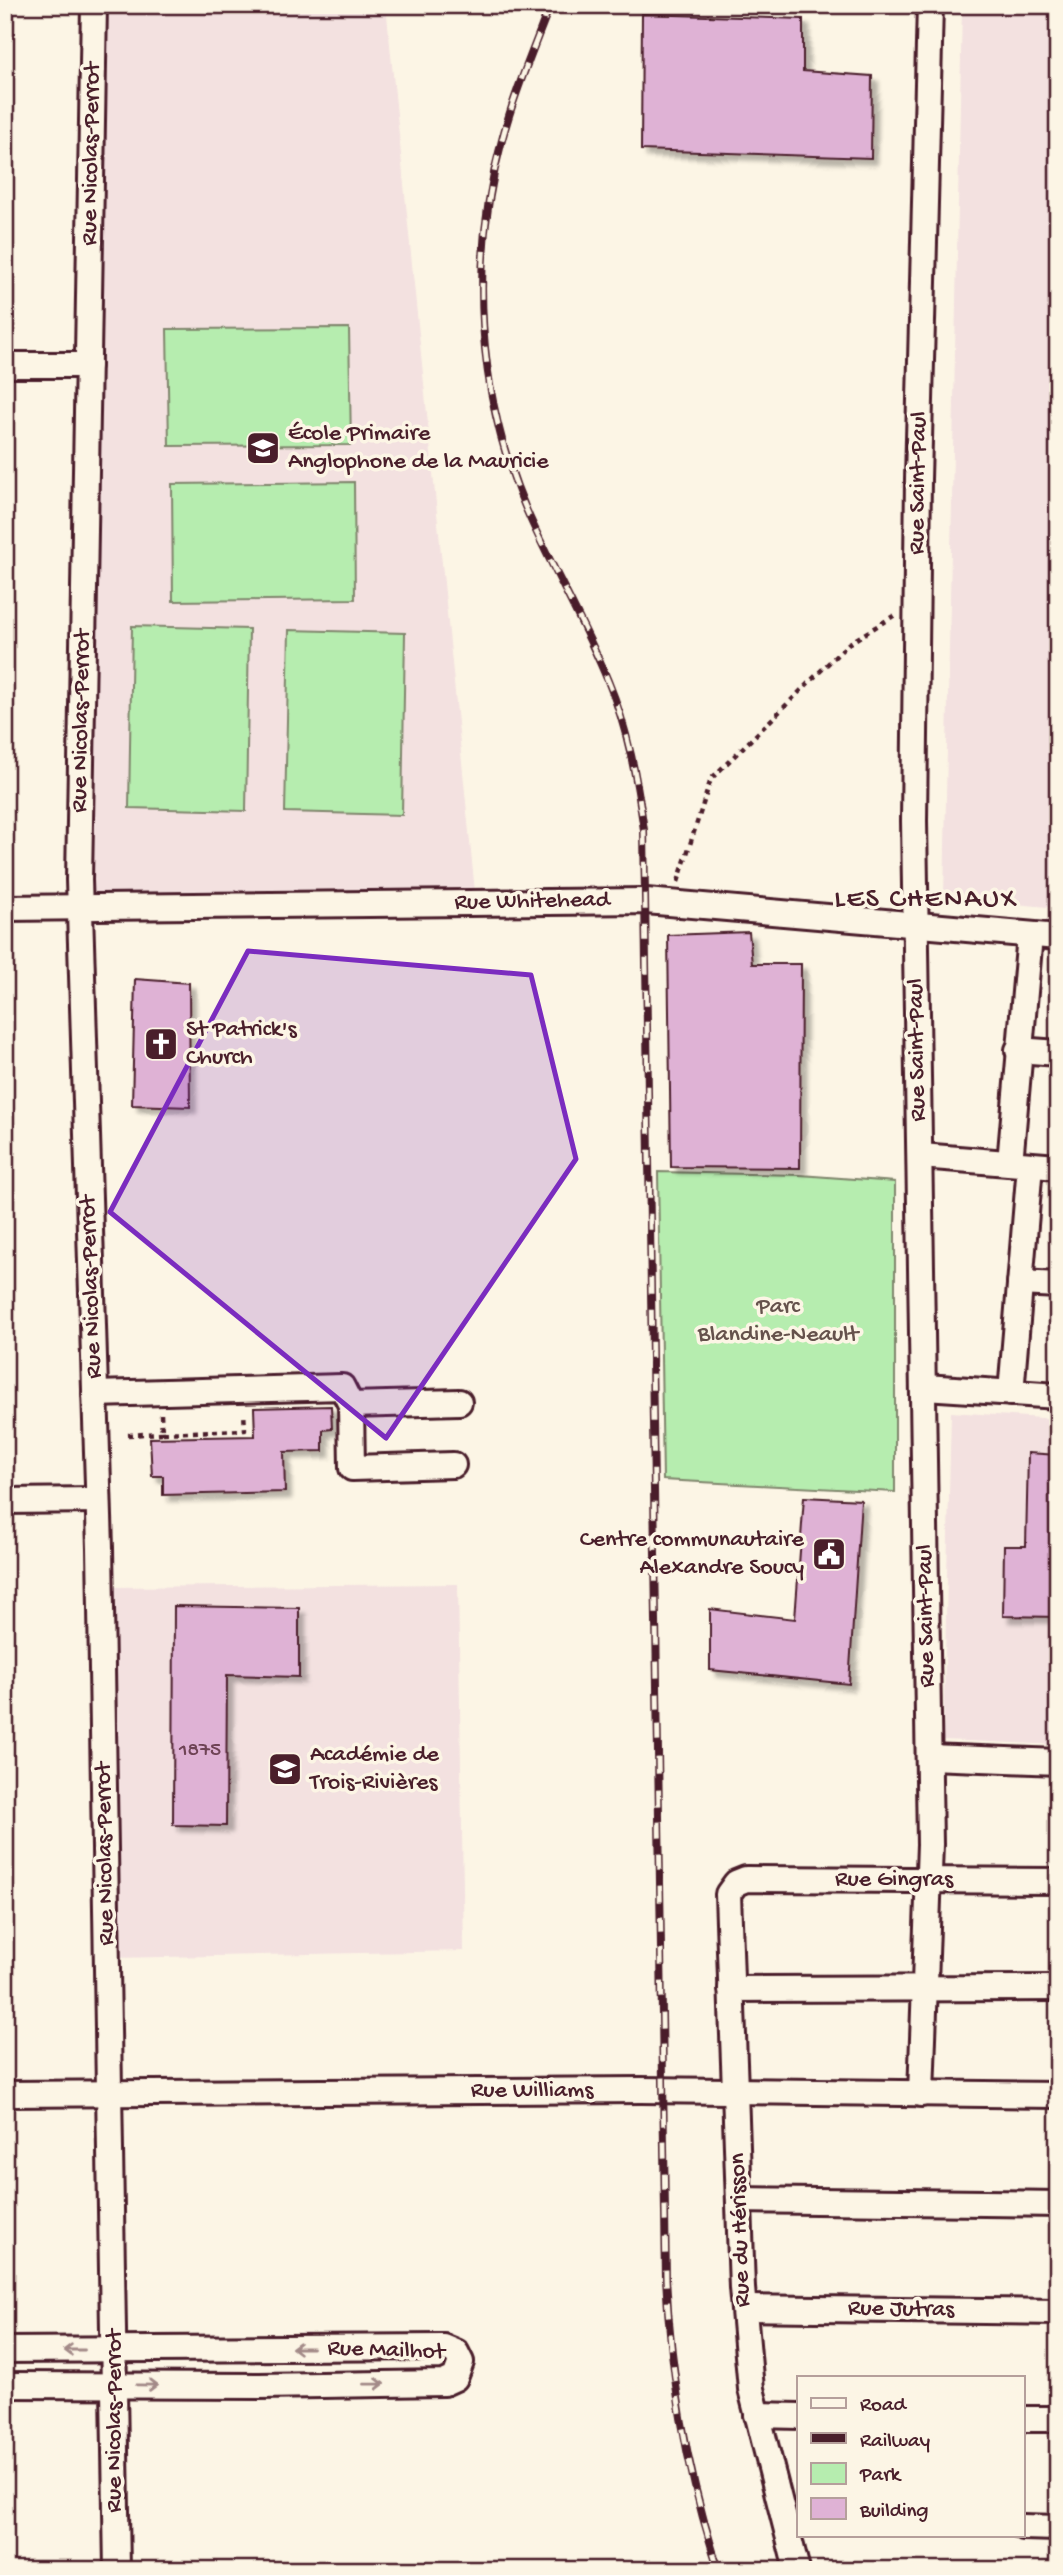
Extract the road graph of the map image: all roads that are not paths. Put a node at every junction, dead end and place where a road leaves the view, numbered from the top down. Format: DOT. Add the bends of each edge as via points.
graph roads {
  1 [pos="94,5"];
  2 [pos="929,5"];
  3 [pos="5,365"];
  4 [pos="88,365"];
  5 [pos="79,907"];
  6 [pos="5,908"];
  7 [pos="915,925"];
  8 [pos="1030,935"];
  9 [pos="1058,937"];
  10 [pos="1018,1050"];
  11 [pos="1058,1053"];
  12 [pos="921,1156"];
  13 [pos="1020,1164"];
  14 [pos="1058,1167"];
  15 [pos="1020,1283"];
  16 [pos="1058,1285"];
  17 [pos="925,1387"];
  18 [pos="1012,1393"];
  19 [pos="95,1394"];
  20 [pos="1058,1396"];
  21 [pos="459,1402"];
  22 [pos="351,1405"];
  23 [pos="453,1465"];
  24 [pos="98,1500"];
  25 [pos="5,1502"];
  26 [pos="929,1757"];
  27 [pos="1058,1762"];
  28 [pos="928,1880"];
  29 [pos="1058,1881"];
  30 [pos="733,1886"];
  31 [pos="924,1988"];
  32 [pos="1058,1988"];
  33 [pos="731,1989"];
  34 [pos="735,2091"];
  35 [pos="5,2094"];
  36 [pos="110,2094"];
  37 [pos="921,2094"];
  38 [pos="1058,2095"];
  39 [pos="739,2200"];
  40 [pos="1058,2204"];
  41 [pos="744,2308"];
  42 [pos="1058,2312"];
  43 [pos="115,2349"];
  44 [pos="5,2350"];
  45 [pos="5,2385"];
  46 [pos="116,2385"];
  47 [pos="757,2415"];
  48 [pos="797,2416"];
  49 [pos="1024,2419"];
  50 [pos="1058,2419"];
  51 [pos="792,2524"];
  52 [pos="1024,2527"];
  53 [pos="1058,2528"];
  54 [pos="117,2570"];
  55 [pos="797,2570"];
  1 -- 4 [label="street, Rue Nicolas-Perrot"];
  2 -- 7 [label="street, Rue Saint-Paul"];
  3 -- 4 [label="street"];
  4 -- 5 [label="street, Rue Nicolas-Perrot"];
  5 -- 6 [label="street, Rue Whitehead"];
  5 -- 7 [label="street, Rue Whitehead" via="671,903"];
  5 -- 19 [label="street, Rue Nicolas-Perrot"];
  7 -- 8 [label="street, Rue Whitehead"];
  7 -- 12 [label="street, Rue Saint-Paul"];
  8 -- 9 [label="street, Rue Whitehead"];
  8 -- 10 [label="street"];
  10 -- 11 [label="street"];
  10 -- 13 [label="street"];
  12 -- 13 [label="street"];
  12 -- 17 [label="street, Rue Saint-Paul"];
  13 -- 14 [label="street"];
  13 -- 15 [label="street"];
  15 -- 16 [label="street"];
  15 -- 18 [label="street"];
  17 -- 18 [label="street"];
  17 -- 26 [label="street, Rue Saint-Paul"];
  18 -- 20 [label="street"];
  19 -- 22 [label="street" via="342,1387"];
  19 -- 24 [label="street, Rue Nicolas-Perrot"];
  21 -- 22 [label="street"];
  22 -- 23 [label="street" via="352,1468"];
  24 -- 25 [label="street"];
  24 -- 36 [label="street, Rue Nicolas-Perrot"];
  26 -- 27 [label="street"];
  26 -- 28 [label="street, Rue Saint-Paul"];
  28 -- 29 [label="street, Rue Gingras"];
  28 -- 30 [label="street, Rue Gingras" via="746,1879"];
  28 -- 31 [label="street, Rue Saint-Paul"];
  30 -- 33 [label="street, Rue du Hérisson" via="727,1899"];
  31 -- 32 [label="street"];
  31 -- 33 [label="street"];
  31 -- 37 [label="street, Rue Saint-Paul"];
  33 -- 34 [label="street, Rue du Hérisson"];
  34 -- 36 [label="street, Rue Williams"];
  34 -- 37 [label="street, Rue Williams"];
  34 -- 39 [label="street, Rue du Hérisson"];
  35 -- 36 [label="street, Rue Williams"];
  36 -- 43 [label="street, Rue Nicolas-Perrot"];
  37 -- 38 [label="street, Rue Williams"];
  39 -- 40 [label="street"];
  39 -- 41 [label="street, Rue du Hérisson"];
  41 -- 42 [label="street, Rue Jutras"];
  41 -- 47 [label="street, Rue du Hérisson"];
  43 -- 44 [label="street, Rue Mailhot, one-way"];
  43 -- 46 [label="street, Rue Nicolas-Perrot"];
  46 -- 43 [label="street, Rue Mailhot, one-way" via="443,2383 455,2378 461,2362 456,2352 444,2347"];
  45 -- 46 [label="street, Rue Mailhot"];
  46 -- 54 [label="street, Rue Nicolas-Perrot"];
  47 -- 48 [label="street"];
  47 -- 51 [label="street, Rue du Hérisson"];
  49 -- 50 [label="street"];
  51 -- 55 [label="street, Rue du Hérisson"];
  52 -- 53 [label="street"];
}
